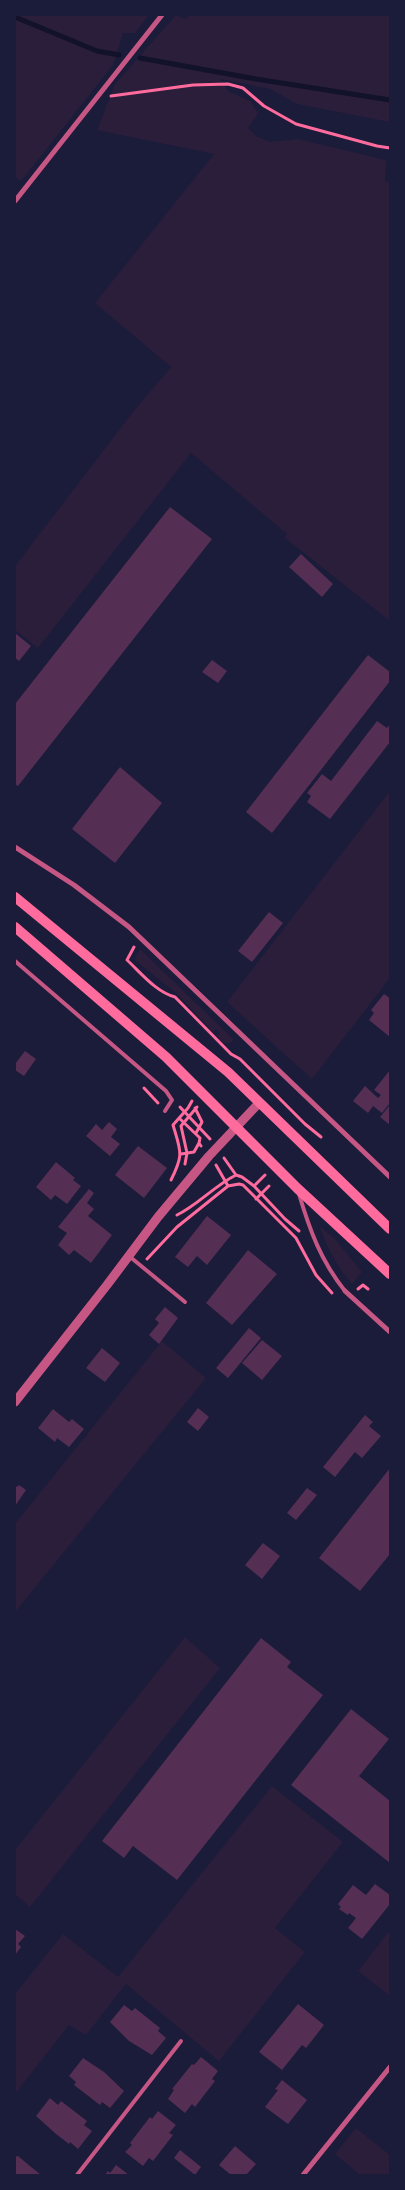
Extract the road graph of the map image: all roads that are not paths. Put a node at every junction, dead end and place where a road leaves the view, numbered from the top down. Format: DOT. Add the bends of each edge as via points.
graph roads {
  1 [pos="162,15"];
  2 [pos="15,201"];
  3 [pos="15,847"];
  4 [pos="15,896"];
  5 [pos="15,927"];
  6 [pos="15,962"];
  7 [pos="259,1103"];
  8 [pos="165,1111"];
  9 [pos="237,1126"];
  10 [pos="390,1177"];
  11 [pos="297,1188"];
  12 [pos="390,1229"];
  13 [pos="129,1256"];
  14 [pos="390,1274"];
  15 [pos="345,1291"];
  16 [pos="185,1302"];
  17 [pos="390,1332"];
  18 [pos="15,1402"];
  19 [pos="182,2041"];
  20 [pos="390,2067"];
  21 [pos="77,2175"];
  22 [pos="303,2175"];
  1 -- 2 [label="street"];
  3 -- 10 [label="street" via="74,885 129,927"];
  4 -- 7 [label="main road" via="212,1059"];
  5 -- 9 [label="main road" via="166,1057"];
  6 -- 8 [label="lane" via="166,1091 172,1100"];
  7 -- 9 [label="street"];
  7 -- 12 [label="main road"];
  9 -- 11 [label="main road"];
  9 -- 13 [label="street" via="158,1217"];
  11 -- 14 [label="main road"];
  11 -- 15 [label="lane" via="328,1270"];
  13 -- 16 [label="lane"];
  13 -- 18 [label="street"];
  15 -- 17 [label="street"];
  19 -- 21 [label="lane"];
  20 -- 22 [label="street"];
}
